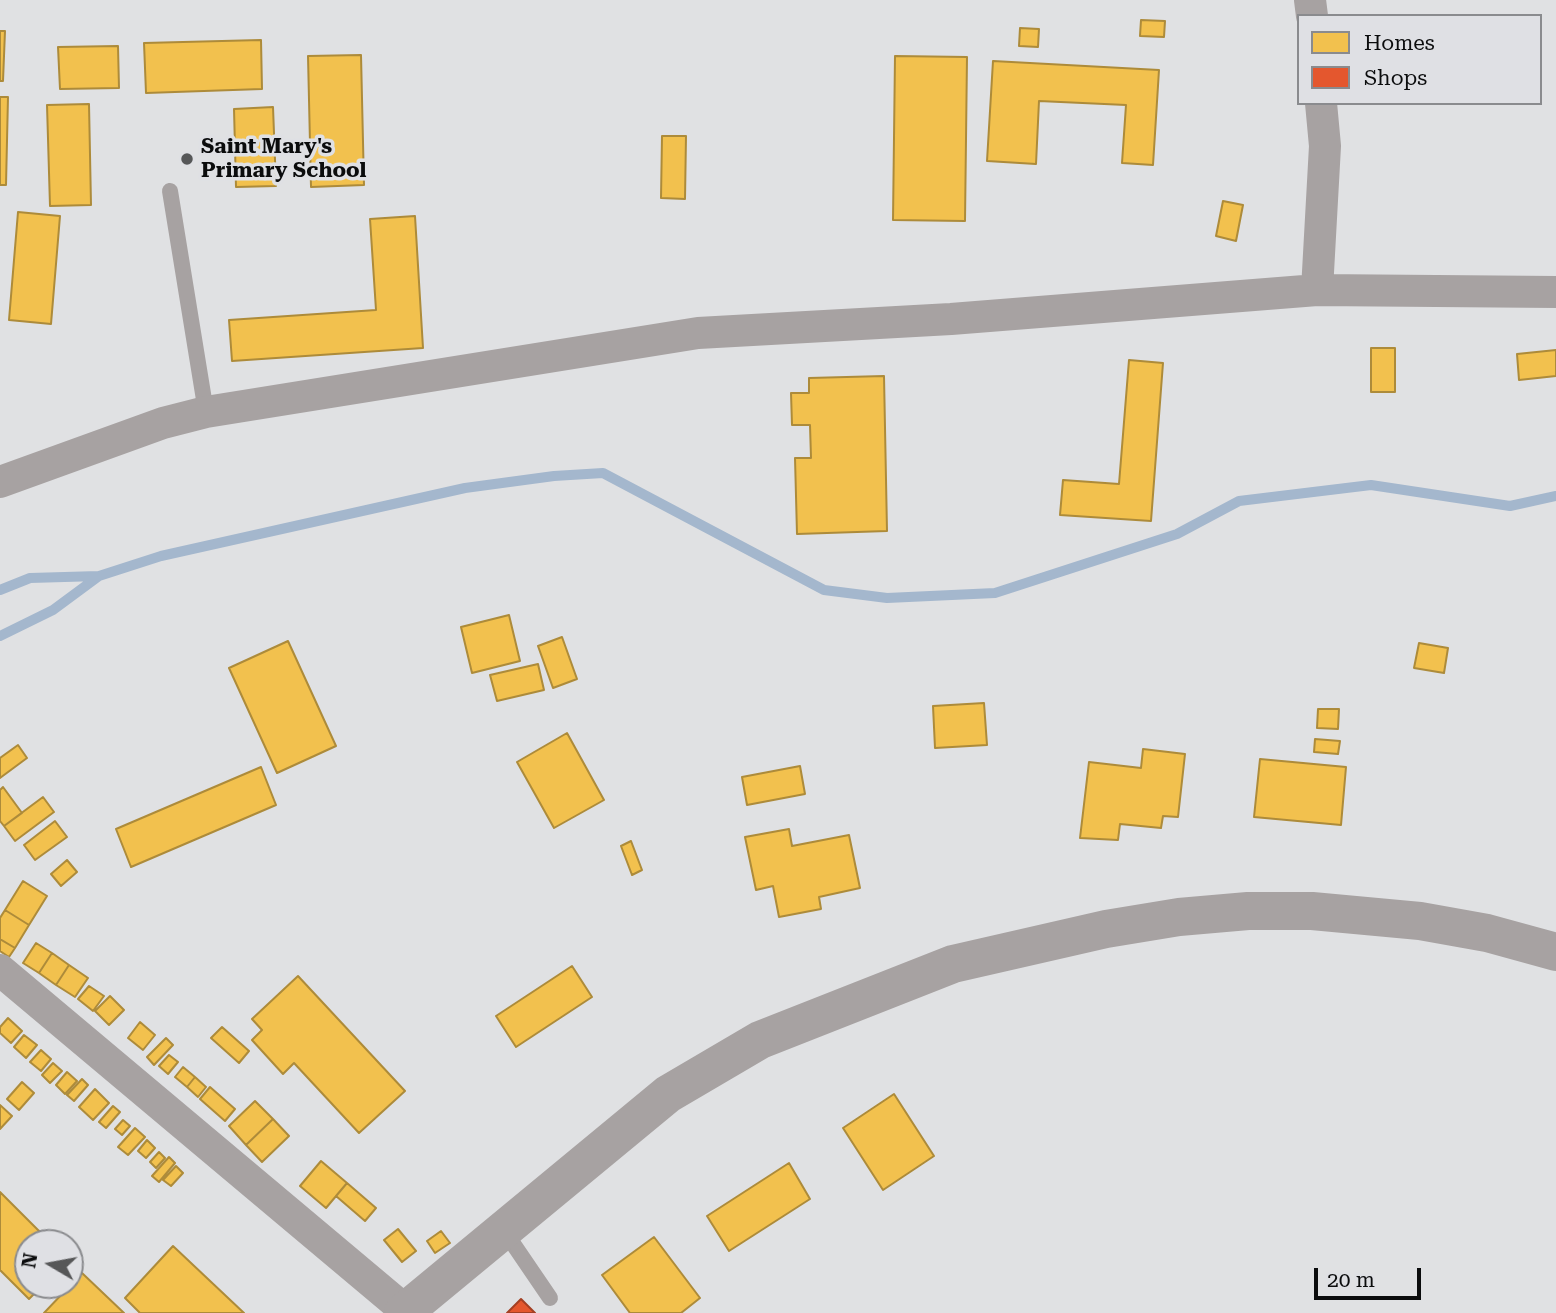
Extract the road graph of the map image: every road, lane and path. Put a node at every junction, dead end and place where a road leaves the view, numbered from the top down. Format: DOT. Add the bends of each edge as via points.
graph roads {
  1 [pos="1321,105"];
  2 [pos="170,191"];
  3 [pos="1317,290"];
  4 [pos="1556,292"];
  5 [pos="206,412"];
  6 [pos="0,481"];
  7 [pos="1556,952"];
  8 [pos="0,970"];
  9 [pos="503,1229"];
  10 [pos="550,1298"];
  11 [pos="405,1312"];
  1 -- 3 [label="street" via="1325,146"];
  2 -- 5 [label="lane"];
  3 -- 4 [label="street"];
  3 -- 5 [label="street" via="951,319 698,333"];
  5 -- 6 [label="street"];
  7 -- 9 [label="street" via="1420,921 1312,911 1248,911 1106,929 953,964 760,1040 668,1094"];
  8 -- 11 [label="street"];
  9 -- 10 [label="lane"];
  9 -- 11 [label="street"];
}
